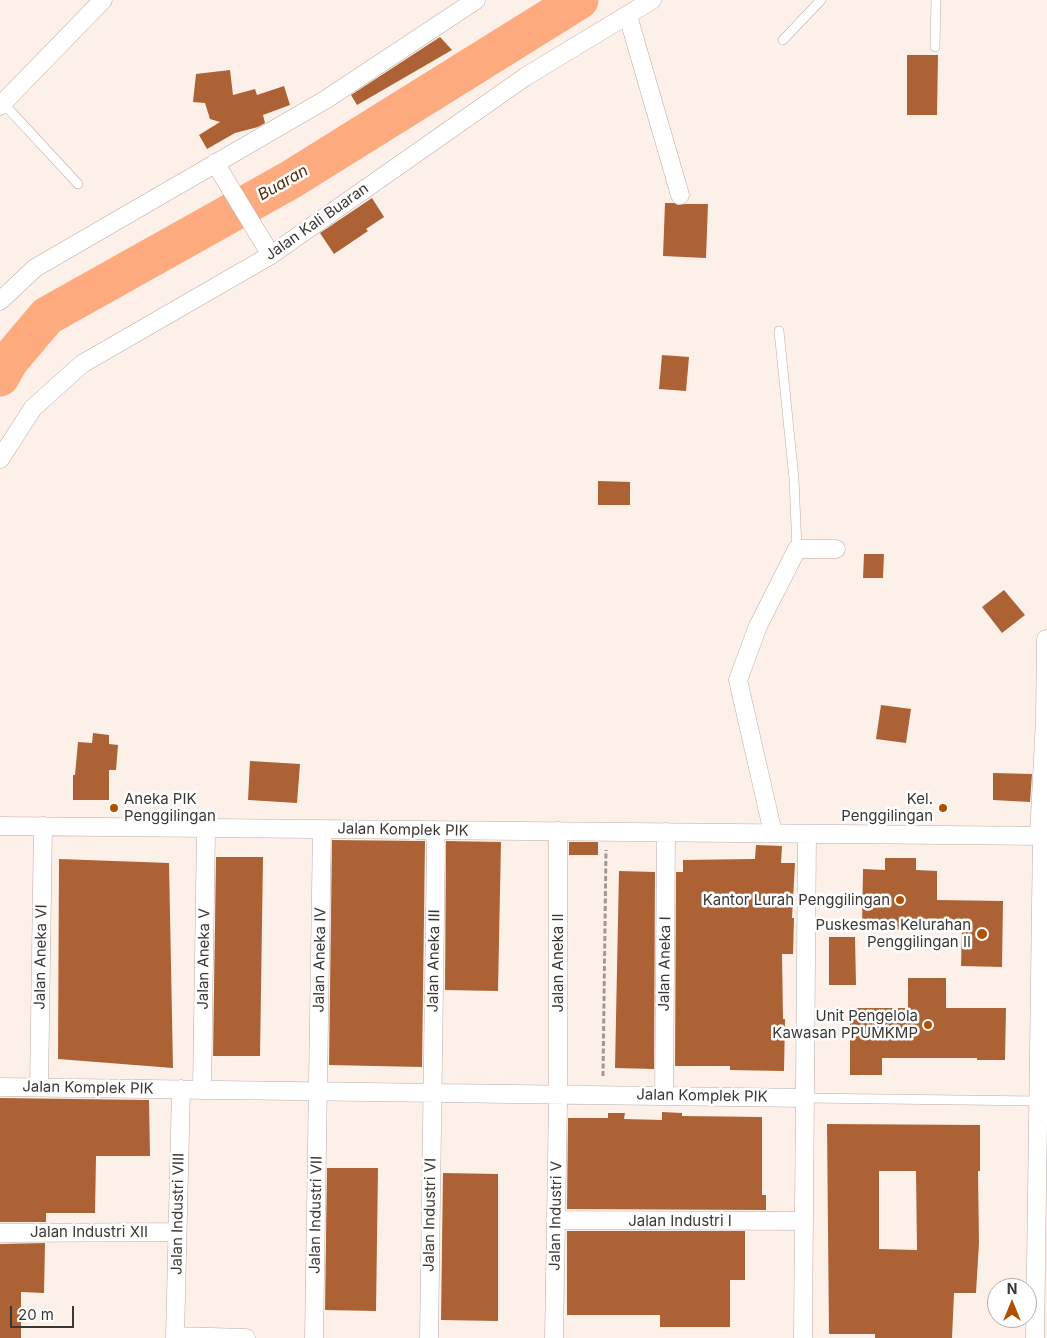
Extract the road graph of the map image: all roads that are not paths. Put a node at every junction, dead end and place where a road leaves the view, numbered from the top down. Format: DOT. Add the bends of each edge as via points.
graph roads {
  1 [pos="103,0"];
  2 [pos="652,0"];
  3 [pos="821,0"];
  4 [pos="936,0"];
  5 [pos="473,1"];
  6 [pos="628,16"];
  7 [pos="783,40"];
  8 [pos="935,46"];
  9 [pos="1,104"];
  10 [pos="218,168"];
  11 [pos="78,184"];
  12 [pos="680,195"];
  13 [pos="267,249"];
  14 [pos="0,301"];
  15 [pos="779,331"];
  16 [pos="0,459"];
  17 [pos="797,549"];
  18 [pos="836,549"];
  19 [pos="1046,639"];
  20 [pos="0,826"];
  21 [pos="43,826"];
  22 [pos="206,828"];
  23 [pos="322,829"];
  24 [pos="434,830"];
  25 [pos="558,831"];
  26 [pos="666,832"];
  27 [pos="773,833"];
  28 [pos="807,834"];
  29 [pos="1043,836"];
  30 [pos="0,1087"];
  31 [pos="39,1087"];
  32 [pos="180,1089"];
  33 [pos="202,1090"];
  34 [pos="318,1091"];
  35 [pos="432,1093"];
  36 [pos="558,1094"];
  37 [pos="664,1096"];
  38 [pos="805,1098"];
  39 [pos="1038,1101"];
  40 [pos="556,1220"];
  41 [pos="804,1222"];
  42 [pos="177,1232"];
  43 [pos="0,1233"];
  44 [pos="175,1337"];
  45 [pos="246,1338"];
  46 [pos="314,1338"];
  47 [pos="429,1338"];
  48 [pos="554,1338"];
  49 [pos="803,1338"];
  50 [pos="1035,1338"];
  1 -- 9 [label="street"];
  2 -- 6 [label="street, Jalan Kali Buaran"];
  3 -- 7 [label="lane"];
  4 -- 8 [label="lane"];
  5 -- 10 [label="street"];
  6 -- 12 [label="street"];
  6 -- 13 [label="street, Jalan Kali Buaran" via="525,77"];
  9 -- 11 [label="lane"];
  10 -- 13 [label="street"];
  10 -- 14 [label="street" via="34,268"];
  13 -- 16 [label="street, Jalan Kali Buaran" via="82,364 34,408"];
  15 -- 17 [label="lane" via="794,479"];
  17 -- 18 [label="street"];
  17 -- 27 [label="street" via="758,626 738,680"];
  19 -- 29 [label="street"];
  20 -- 21 [label="street, Jalan Komplek PIK"];
  21 -- 22 [label="street, Jalan Komplek PIK"];
  21 -- 31 [label="street, Jalan Aneka VI"];
  22 -- 23 [label="street, Jalan Komplek PIK"];
  22 -- 33 [label="street, Jalan Aneka V"];
  23 -- 24 [label="street, Jalan Komplek PIK"];
  23 -- 34 [label="street, Jalan Aneka IV"];
  24 -- 25 [label="street, Jalan Komplek PIK"];
  24 -- 35 [label="street, Jalan Aneka III"];
  25 -- 26 [label="street, Jalan Komplek PIK"];
  25 -- 36 [label="street, Jalan Aneka II"];
  26 -- 27 [label="street, Jalan Komplek PIK"];
  26 -- 37 [label="street, Jalan Aneka I"];
  27 -- 28 [label="street, Jalan Komplek PIK"];
  28 -- 29 [label="street, Jalan Komplek PIK"];
  28 -- 38 [label="street"];
  29 -- 39 [label="street"];
  30 -- 31 [label="street, Jalan Komplek PIK"];
  31 -- 32 [label="street, Jalan Komplek PIK"];
  32 -- 33 [label="street, Jalan Komplek PIK"];
  32 -- 42 [label="street, Jalan Industri VIII"];
  33 -- 34 [label="street, Jalan Komplek PIK"];
  34 -- 35 [label="street, Jalan Komplek PIK"];
  34 -- 46 [label="street, Jalan Industri VII"];
  35 -- 36 [label="street, Jalan Komplek PIK"];
  35 -- 47 [label="street, Jalan Industri VI"];
  36 -- 37 [label="street, Jalan Komplek PIK"];
  36 -- 40 [label="street, Jalan Industri V"];
  37 -- 38 [label="street, Jalan Komplek PIK"];
  38 -- 39 [label="lane"];
  38 -- 41 [label="street"];
  39 -- 50 [label="street"];
  40 -- 41 [label="street, Jalan Industri I"];
  40 -- 48 [label="street, Jalan Industri V"];
  41 -- 49 [label="street"];
  42 -- 43 [label="street, Jalan Industri XII"];
  42 -- 44 [label="street, Jalan Industri VIII"];
  44 -- 45 [label="street"];
}
